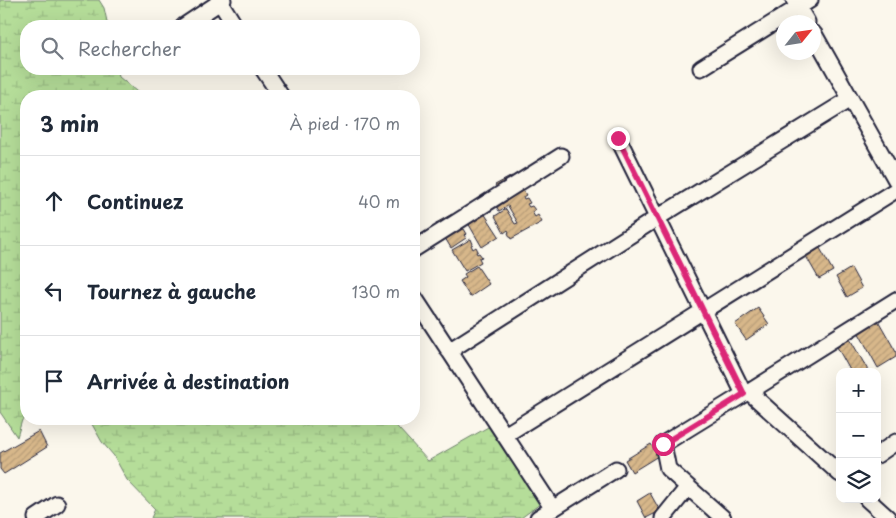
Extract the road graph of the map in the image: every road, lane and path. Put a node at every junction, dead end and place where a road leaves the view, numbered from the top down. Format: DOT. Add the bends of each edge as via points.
graph roads {
  1 [pos="221,1"];
  2 [pos="801,2"];
  3 [pos="805,15"];
  4 [pos="193,20"];
  5 [pos="232,20"];
  6 [pos="821,47"];
  7 [pos="701,68"];
  8 [pos="267,75"];
  9 [pos="278,90"];
  10 [pos="850,99"];
  11 [pos="618,138"];
  12 [pos="561,156"];
  13 [pos="896,180"];
  14 [pos="896,190"];
  15 [pos="657,218"];
  16 [pos="420,245"];
  17 [pos="896,300"];
  18 [pos="420,306"];
  19 [pos="702,311"];
  20 [pos="449,351"];
  21 [pos="747,393"];
  22 [pos="505,435"];
  23 [pos="896,442"];
  24 [pos="881,452"];
  25 [pos="616,469"];
  26 [pos="836,471"];
  27 [pos="688,487"];
  28 [pos="871,503"];
  29 [pos="58,504"];
  30 [pos="553,509"];
  31 [pos="36,518"];
  32 [pos="538,518"];
  33 [pos="663,518"];
  34 [pos="723,518"];
  35 [pos="888,518"];
  1 -- 4 [label="street"];
  1 -- 5 [label="street"];
  2 -- 3 [label="street"];
  2 -- 7 [label="street"];
  6 -- 10 [label="street"];
  8 -- 9 [label="street"];
  10 -- 13 [label="street"];
  10 -- 15 [label="street"];
  11 -- 15 [label="street"];
  12 -- 16 [label="street"];
  14 -- 19 [label="street"];
  15 -- 19 [label="street"];
  15 -- 20 [label="street"];
  17 -- 21 [label="street"];
  18 -- 20 [label="street"];
  19 -- 21 [label="street"];
  19 -- 22 [label="street"];
  20 -- 22 [label="street"];
  21 -- 26 [label="street"];
  21 -- 27 [label="street" via="663,444 668,469"];
  22 -- 30 [label="street"];
  23 -- 24 [label="street"];
  25 -- 30 [label="street"];
  27 -- 33 [label="street"];
  27 -- 34 [label="street"];
  28 -- 35 [label="street"];
  29 -- 31 [label="street"];
  30 -- 32 [label="street"];
}
